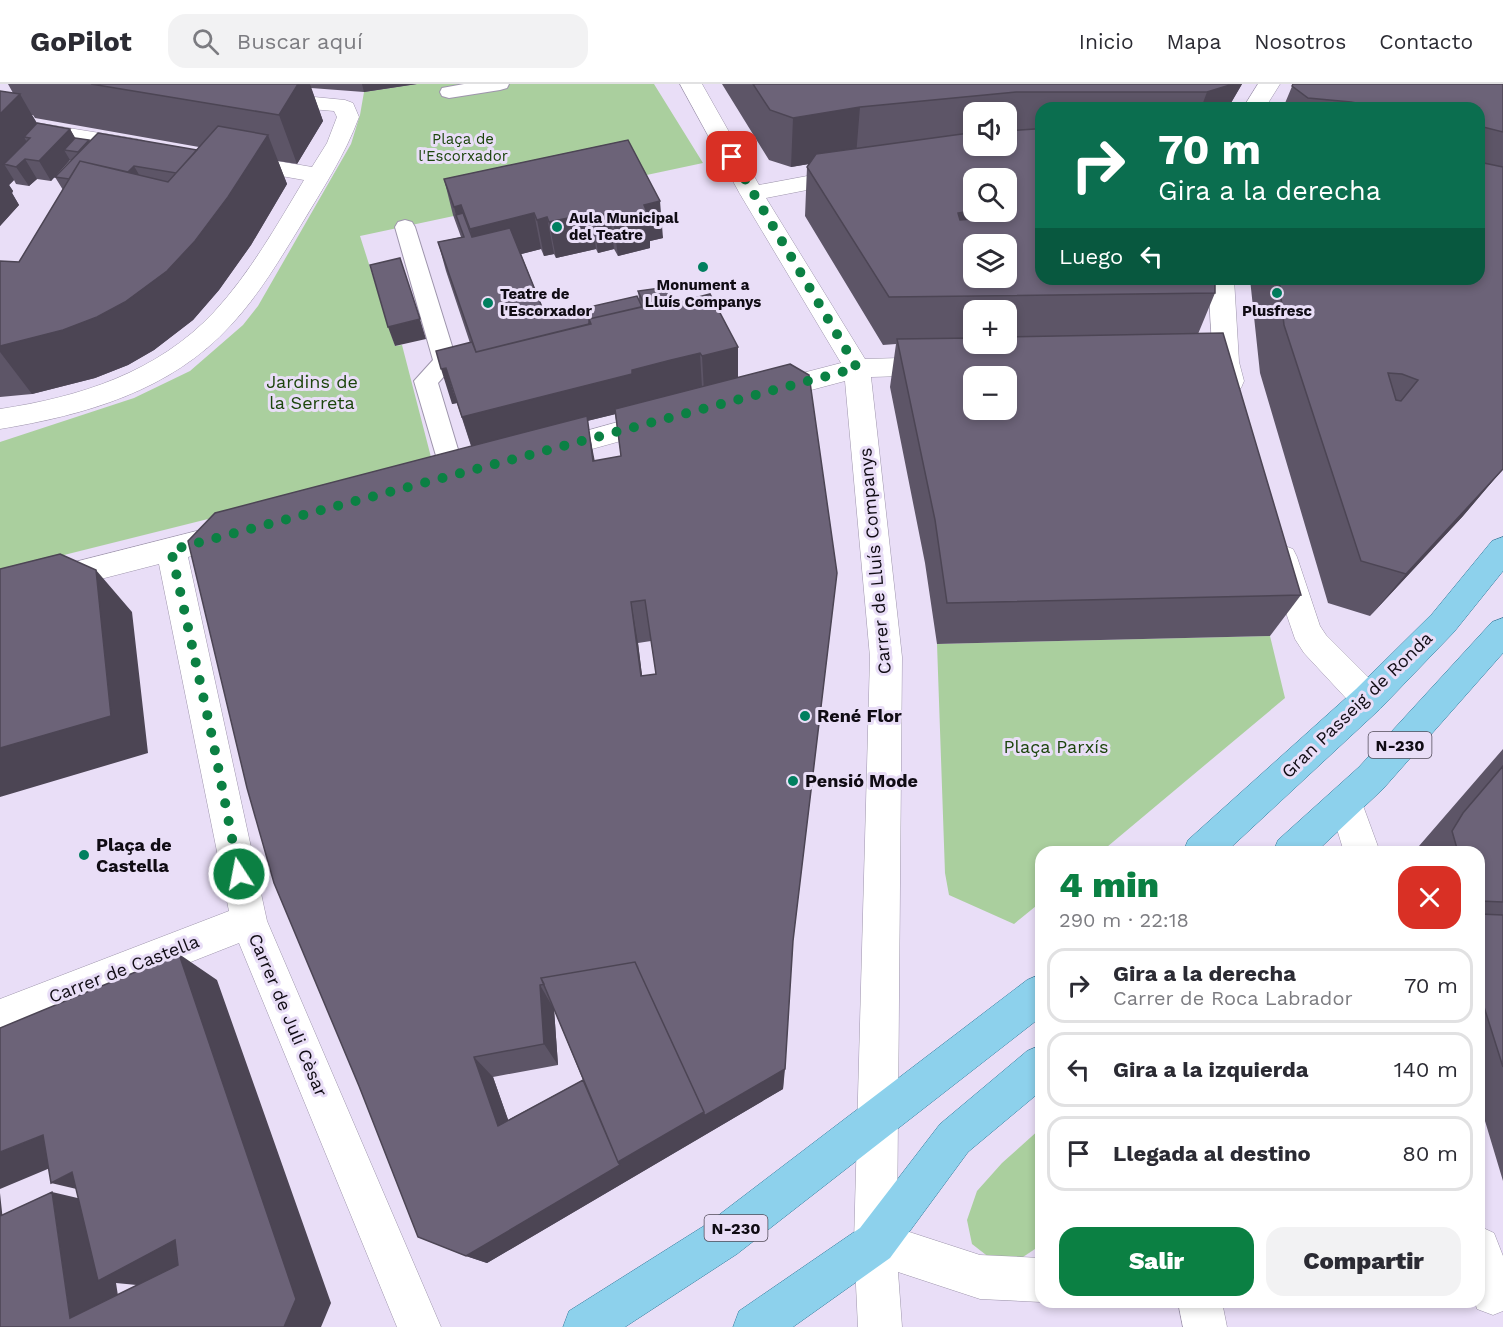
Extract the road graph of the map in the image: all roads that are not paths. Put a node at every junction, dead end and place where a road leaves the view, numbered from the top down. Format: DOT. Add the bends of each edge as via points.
graph roads {
  1 [pos="500,84"];
  2 [pos="691,84"];
  3 [pos="1269,84"];
  4 [pos="449,92"];
  5 [pos="247,98"];
  6 [pos="1258,102"];
  7 [pos="5,118"];
  8 [pos="159,149"];
  9 [pos="215,158"];
  10 [pos="868,172"];
  11 [pos="318,175"];
  12 [pos="752,194"];
  13 [pos="405,227"];
  14 [pos="1221,285"];
  15 [pos="1226,362"];
  16 [pos="1197,363"];
  17 [pos="961,366"];
  18 [pos="857,368"];
  19 [pos="740,399"];
  20 [pos="1238,405"];
  21 [pos="683,415"];
  22 [pos="0,419"];
  23 [pos="522,458"];
  24 [pos="454,476"];
  25 [pos="261,526"];
  26 [pos="1275,535"];
  27 [pos="1503,549"];
  28 [pos="171,550"];
  29 [pos="0,593"];
  30 [pos="1503,631"];
  31 [pos="1368,699"];
  32 [pos="1346,803"];
  33 [pos="1208,846"];
  34 [pos="1298,846"];
  35 [pos="1360,846"];
  36 [pos="249,921"];
  37 [pos="1035,998"];
  38 [pos="0,1018"];
  39 [pos="1035,1070"];
  40 [pos="879,1118"];
  41 [pos="875,1243"];
  42 [pos="1485,1269"];
  43 [pos="1035,1280"];
  44 [pos="1492,1294"];
  45 [pos="1201,1308"];
  46 [pos="419,1327"];
  47 [pos="585,1327"];
  48 [pos="755,1327"];
  49 [pos="880,1327"];
  50 [pos="1205,1327"];
  1 -- 4 [label="street"];
  2 -- 12 [label="street, Carrer de Lluís Companys"];
  3 -- 6 [label="street"];
  5 -- 11 [label="street" via="337,105 348,112 338,144"];
  7 -- 8 [label="street"];
  9 -- 11 [label="street"];
  10 -- 12 [label="street"];
  11 -- 22 [label="street" via="243,294 201,340 179,357 144,380 92,400"];
  12 -- 18 [label="street, Carrer de Lluís Companys"];
  13 -- 24 [label="street" via="445,362 426,381"];
  14 -- 15 [label="street"];
  15 -- 16 [label="street"];
  15 -- 20 [label="street"];
  17 -- 18 [label="street"];
  18 -- 19 [label="street"];
  18 -- 40 [label="street, Carrer de Lluís Companys" via="886,657"];
  21 -- 23 [label="street"];
  25 -- 28 [label="street"];
  26 -- 31 [label="street" via="1306,630"];
  27 -- 31 [label="main road, Gran Passeig de Ronda / N-230" via="1443,623"];
  28 -- 29 [label="street"];
  28 -- 36 [label="street, Carrer de Juli Cèsar"];
  30 -- 32 [label="main road, N-230"];
  31 -- 33 [label="main road, Gran Passeig de Ronda / N-230"];
  32 -- 34 [label="main road, N-230"];
  32 -- 35 [label="street"];
  36 -- 38 [label="street, Carrer de Castella"];
  36 -- 46 [label="street, Carrer de Juli Cèsar"];
  37 -- 40 [label="main road, N-230"];
  39 -- 41 [label="main road" via="954,1138"];
  40 -- 41 [label="street"];
  40 -- 47 [label="main road, N-230" via="722,1239"];
  41 -- 43 [label="street" via="980,1277"];
  41 -- 48 [label="main road"];
  41 -- 49 [label="street"];
  42 -- 44 [label="street"];
  45 -- 50 [label="street"];
}
